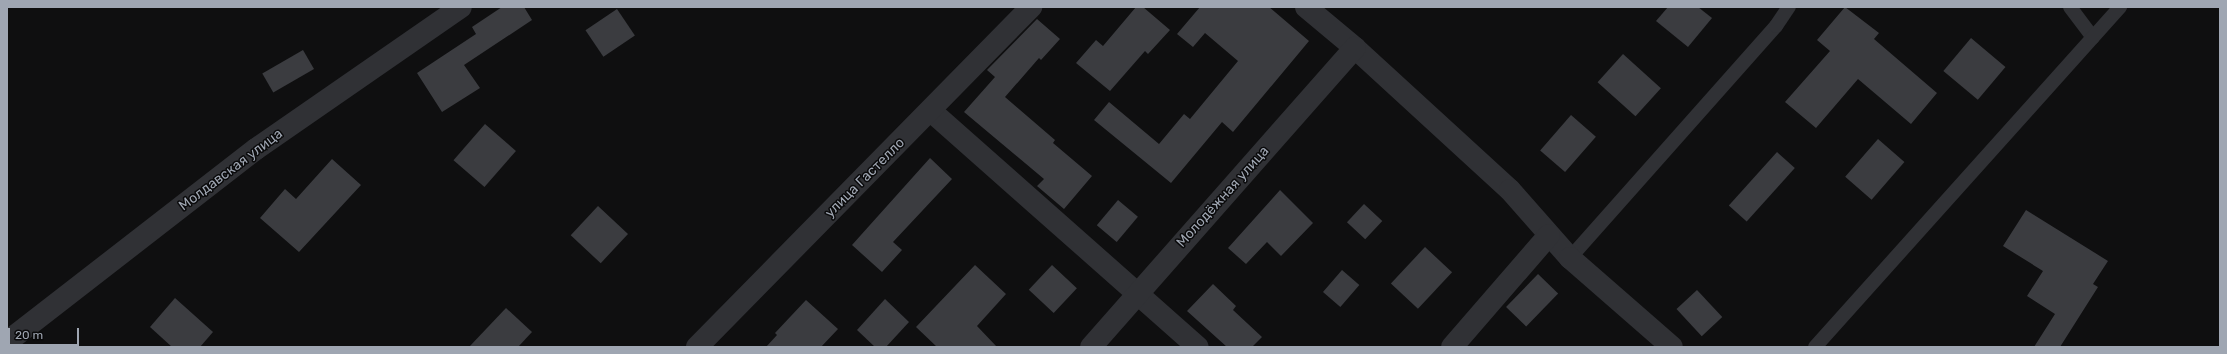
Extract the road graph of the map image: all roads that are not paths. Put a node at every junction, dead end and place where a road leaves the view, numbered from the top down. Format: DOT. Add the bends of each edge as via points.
graph roads {
  1 [pos="461,7"];
  2 [pos="1031,7"];
  3 [pos="1306,7"];
  4 [pos="1789,7"];
  5 [pos="2070,7"];
  6 [pos="2120,7"];
  7 [pos="2093,37"];
  8 [pos="1355,48"];
  9 [pos="932,111"];
  10 [pos="1549,235"];
  11 [pos="1570,258"];
  12 [pos="1138,292"];
  13 [pos="7,342"];
  14 [pos="697,347"];
  15 [pos="1091,347"];
  16 [pos="1198,347"];
  17 [pos="1452,347"];
  18 [pos="1672,347"];
  19 [pos="1816,347"];
  1 -- 13 [label="street, Молдавская улица" via="256,149"];
  2 -- 9 [label="street, улица Гастелло"];
  3 -- 8 [label="street"];
  4 -- 11 [label="lane" via="1776,26"];
  5 -- 7 [label="lane"];
  6 -- 7 [label="lane"];
  7 -- 19 [label="lane"];
  8 -- 10 [label="street" via="1510,190"];
  8 -- 12 [label="street, Молодёжная улица"];
  9 -- 12 [label="street"];
  9 -- 14 [label="street, улица Гастелло"];
  10 -- 11 [label="street"];
  10 -- 17 [label="street"];
  11 -- 18 [label="street"];
  12 -- 15 [label="street, Молодёжная улица"];
  12 -- 16 [label="street"];
}
